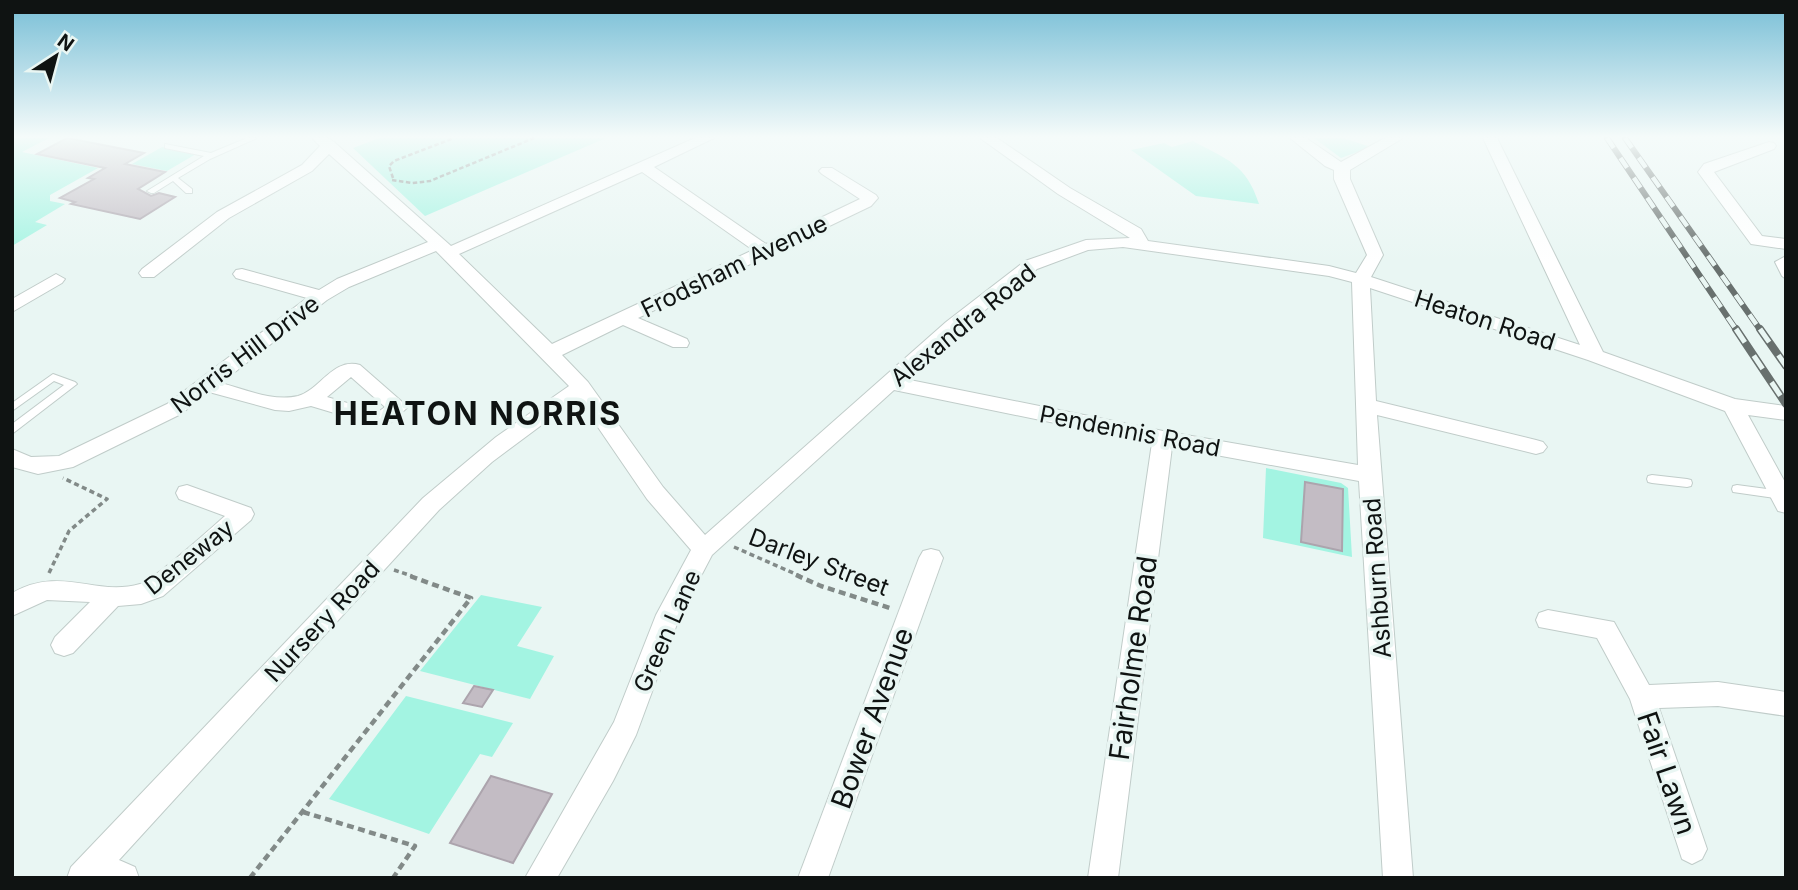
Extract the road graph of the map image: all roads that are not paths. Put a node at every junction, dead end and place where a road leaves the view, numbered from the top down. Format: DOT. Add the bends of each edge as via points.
graph roads {
  1 [pos="169,180"];
  2 [pos="176,180"];
  3 [pos="288,180"];
  4 [pos="367,180"];
  5 [pos="613,180"];
  6 [pos="662,180"];
  7 [pos="841,180"];
  8 [pos="1047,180"];
  9 [pos="1342,180"];
  10 [pos="1510,180"];
  11 [pos="1712,180"];
  12 [pos="151,191"];
  13 [pos="189,191"];
  14 [pos="1142,244"];
  15 [pos="1786,244"];
  16 [pos="443,249"];
  17 [pos="763,250"];
  18 [pos="1786,258"];
  19 [pos="148,273"];
  20 [pos="242,274"];
  21 [pos="1786,276"];
  22 [pos="55,279"];
  23 [pos="1361,279"];
  24 [pos="321,296"];
  25 [pos="12,307"];
  26 [pos="624,319"];
  27 [pos="680,343"];
  28 [pos="550,353"];
  29 [pos="1595,356"];
  30 [pos="891,383"];
  31 [pos="206,385"];
  32 [pos="581,387"];
  33 [pos="311,399"];
  34 [pos="1366,405"];
  35 [pos="1733,406"];
  36 [pos="12,408"];
  37 [pos="1777,412"];
  38 [pos="12,430"];
  39 [pos="1163,438"];
  40 [pos="1536,447"];
  41 [pos="12,457"];
  42 [pos="1370,475"];
  43 [pos="1651,479"];
  44 [pos="1687,483"];
  45 [pos="1737,489"];
  46 [pos="187,493"];
  47 [pos="1783,500"];
  48 [pos="710,544"];
  49 [pos="930,558"];
  50 [pos="112,597"];
  51 [pos="12,606"];
  52 [pos="1548,620"];
  53 [pos="64,645"];
  54 [pos="1642,697"];
  55 [pos="1786,704"];
  56 [pos="1692,849"];
  57 [pos="89,871"];
  58 [pos="124,878"];
  59 [pos="540,878"];
  60 [pos="813,878"];
  61 [pos="1103,878"];
  62 [pos="1398,878"];
  1 -- 12 [label="lane"];
  2 -- 13 [label="lane"];
  3 -- 19 [label="street" via="223,215"];
  4 -- 16 [label="street, Green Lane"];
  5 -- 16 [label="street, Norris Hill Drive"];
  6 -- 17 [label="street"];
  7 -- 17 [label="street, Frodsham Avenue" via="870,198"];
  8 -- 14 [label="street" via="1135,233"];
  9 -- 23 [label="street" via="1375,255"];
  10 -- 29 [label="street"];
  11 -- 15 [label="street" via="1757,240"];
  14 -- 23 [label="street, Alexandra Road"];
  14 -- 30 [label="street, Alexandra Road" via="1086,245 1031,265 953,326"];
  16 -- 24 [label="street, Norris Hill Drive" via="343,283"];
  16 -- 28 [label="street, Green Lane"];
  17 -- 26 [label="street, Frodsham Avenue"];
  18 -- 21 [label="lane" via="1779,262"];
  20 -- 24 [label="street"];
  22 -- 25 [label="street"];
  23 -- 29 [label="street, Heaton Road"];
  23 -- 34 [label="street, Ashburn Road"];
  24 -- 31 [label="street, Norris Hill Drive"];
  26 -- 27 [label="street"];
  26 -- 28 [label="street, Frodsham Avenue"];
  28 -- 32 [label="street, Green Lane"];
  29 -- 35 [label="street, Heaton Road"];
  30 -- 39 [label="street, Pendennis Road"];
  30 -- 48 [label="street, Alexandra Road"];
  31 -- 33 [label="street" via="281,405"];
  31 -- 41 [label="street, Norris Hill Drive" via="174,409 65,462 32,466"];
  32 -- 48 [label="street, Green Lane" via="655,493"];
  32 -- 57 [label="street, Nursery Road" via="470,466"];
  34 -- 40 [label="street"];
  34 -- 42 [label="street, Ashburn Road"];
  35 -- 37 [label="street, Heaton Road"];
  35 -- 47 [label="street"];
  36 -- 38 [label="lane" via="53,377 72,384"];
  39 -- 42 [label="street, Pendennis Road"];
  39 -- 61 [label="street, Fairholme Road"];
  42 -- 62 [label="street, Ashburn Road"];
  43 -- 44 [label="lane"];
  45 -- 47 [label="lane"];
  46 -- 50 [label="street, Deneway" via="243,514 154,589 137,597"];
  48 -- 59 [label="street, Green Lane" via="668,615 609,760"];
  49 -- 60 [label="street, Bower Avenue"];
  50 -- 51 [label="street, Deneway" via="54,589 39,591"];
  50 -- 53 [label="street"];
  52 -- 54 [label="street, Fair Lawn" via="1605,629"];
  54 -- 55 [label="street, Fair Lawn" via="1717,694"];
  54 -- 56 [label="street, Fair Lawn"];
  57 -- 58 [label="street"];
}
